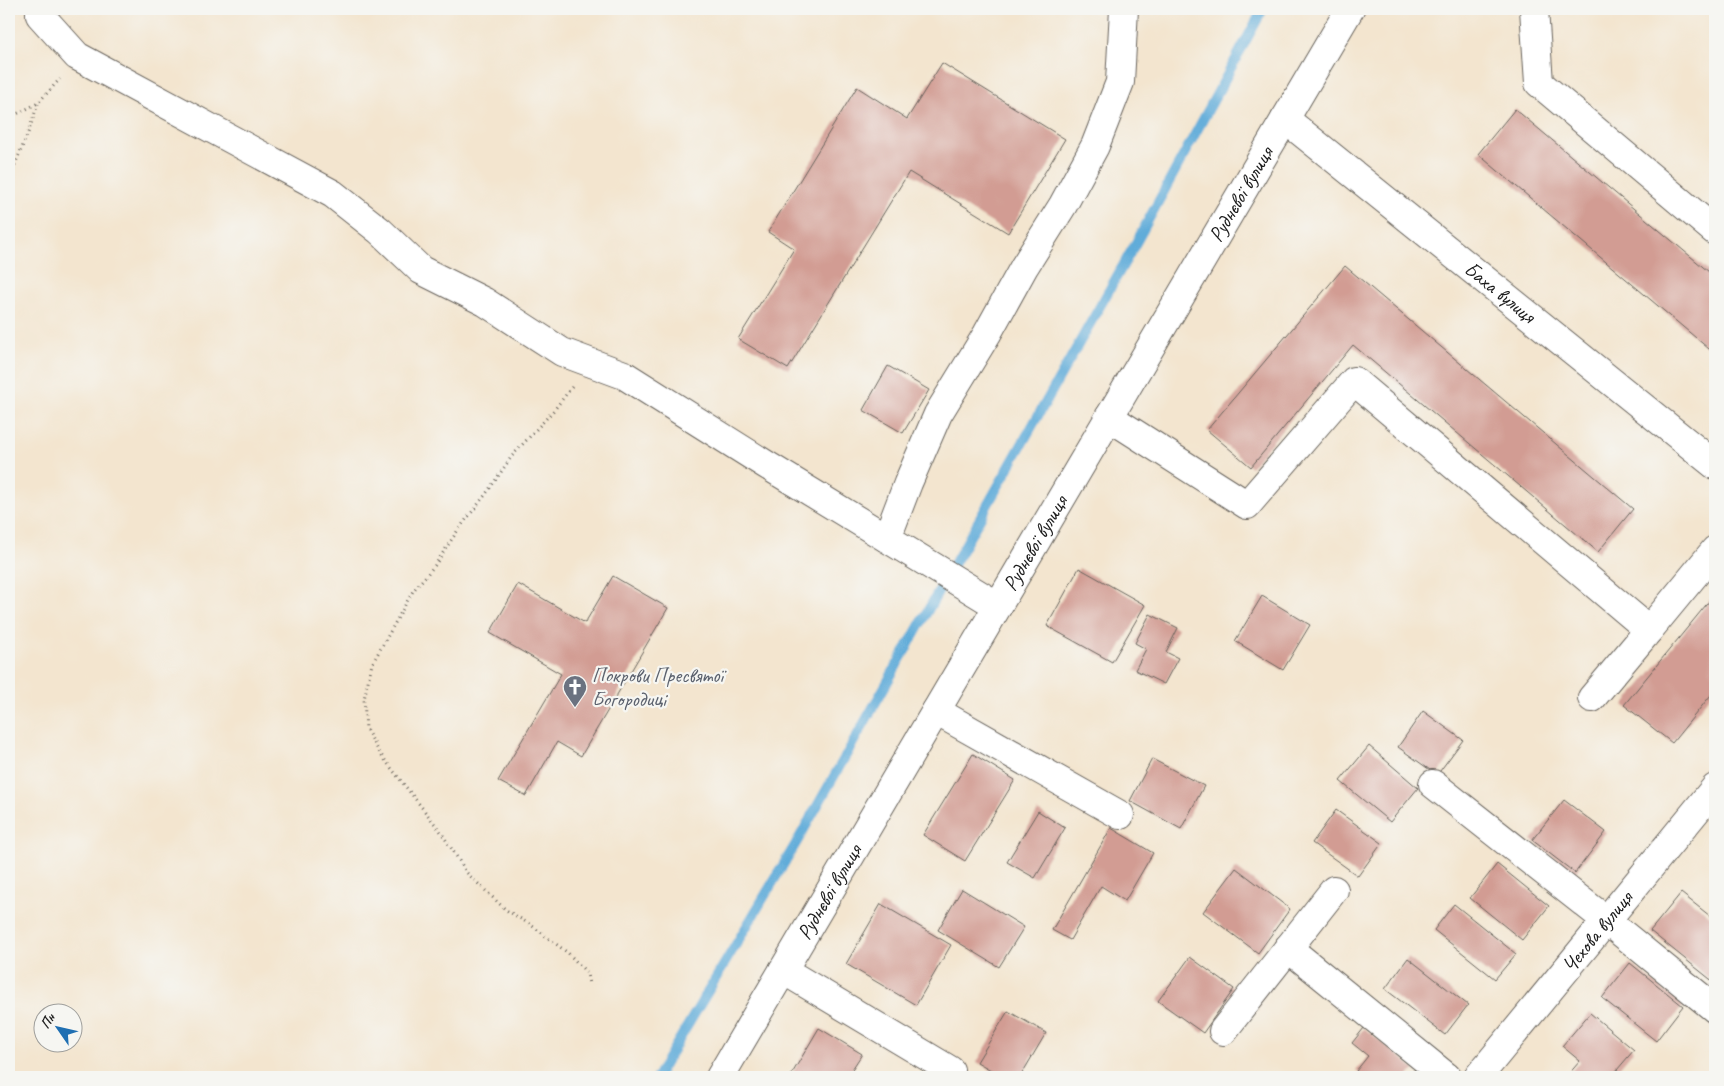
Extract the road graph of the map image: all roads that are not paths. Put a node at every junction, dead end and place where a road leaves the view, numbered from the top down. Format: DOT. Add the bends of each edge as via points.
graph roads {
  1 [pos="40,9"];
  2 [pos="1124,9"];
  3 [pos="1350,9"];
  4 [pos="1534,9"];
  5 [pos="1285,119"];
  6 [pos="1715,231"];
  7 [pos="1109,417"];
  8 [pos="1714,462"];
  9 [pos="887,538"];
  10 [pos="1715,550"];
  11 [pos="998,606"];
  12 [pos="1648,630"];
  13 [pos="1592,698"];
  14 [pos="936,711"];
  15 [pos="1434,784"];
  16 [pos="1715,788"];
  17 [pos="1120,815"];
  18 [pos="1334,890"];
  19 [pos="1607,921"];
  20 [pos="1288,948"];
  21 [pos="783,970"];
  22 [pos="1715,1009"];
  23 [pos="1222,1031"];
  24 [pos="950,1070"];
  25 [pos="720,1077"];
  26 [pos="1447,1077"];
  27 [pos="1478,1077"];
  1 -- 9 [label="street" via="40,15 77,56 332,194 380,231 421,270 485,302 562,352 624,375"];
  2 -- 9 [label="street" via="1120,82 1095,146 1064,205 938,414"];
  3 -- 5 [label="street, Руднєвої вулиця"];
  4 -- 6 [label="street" via="1539,83"];
  5 -- 7 [label="street, Руднєвої вулиця"];
  5 -- 8 [label="street, Баха вулиця"];
  7 -- 11 [label="street, Руднєвої вулиця"];
  7 -- 12 [label="street" via="1247,505 1354,381"];
  9 -- 11 [label="street"];
  10 -- 12 [label="street"];
  11 -- 14 [label="street, Руднєвої вулиця"];
  12 -- 13 [label="street"];
  14 -- 17 [label="street"];
  14 -- 21 [label="street, Руднєвої вулиця"];
  15 -- 19 [label="street"];
  16 -- 19 [label="street, Чехова вулиця"];
  18 -- 20 [label="street"];
  19 -- 22 [label="street"];
  19 -- 27 [label="street, Чехова вулиця"];
  20 -- 23 [label="street"];
  20 -- 26 [label="street"];
  21 -- 24 [label="street"];
  21 -- 25 [label="street, Руднєвої вулиця"];
}
